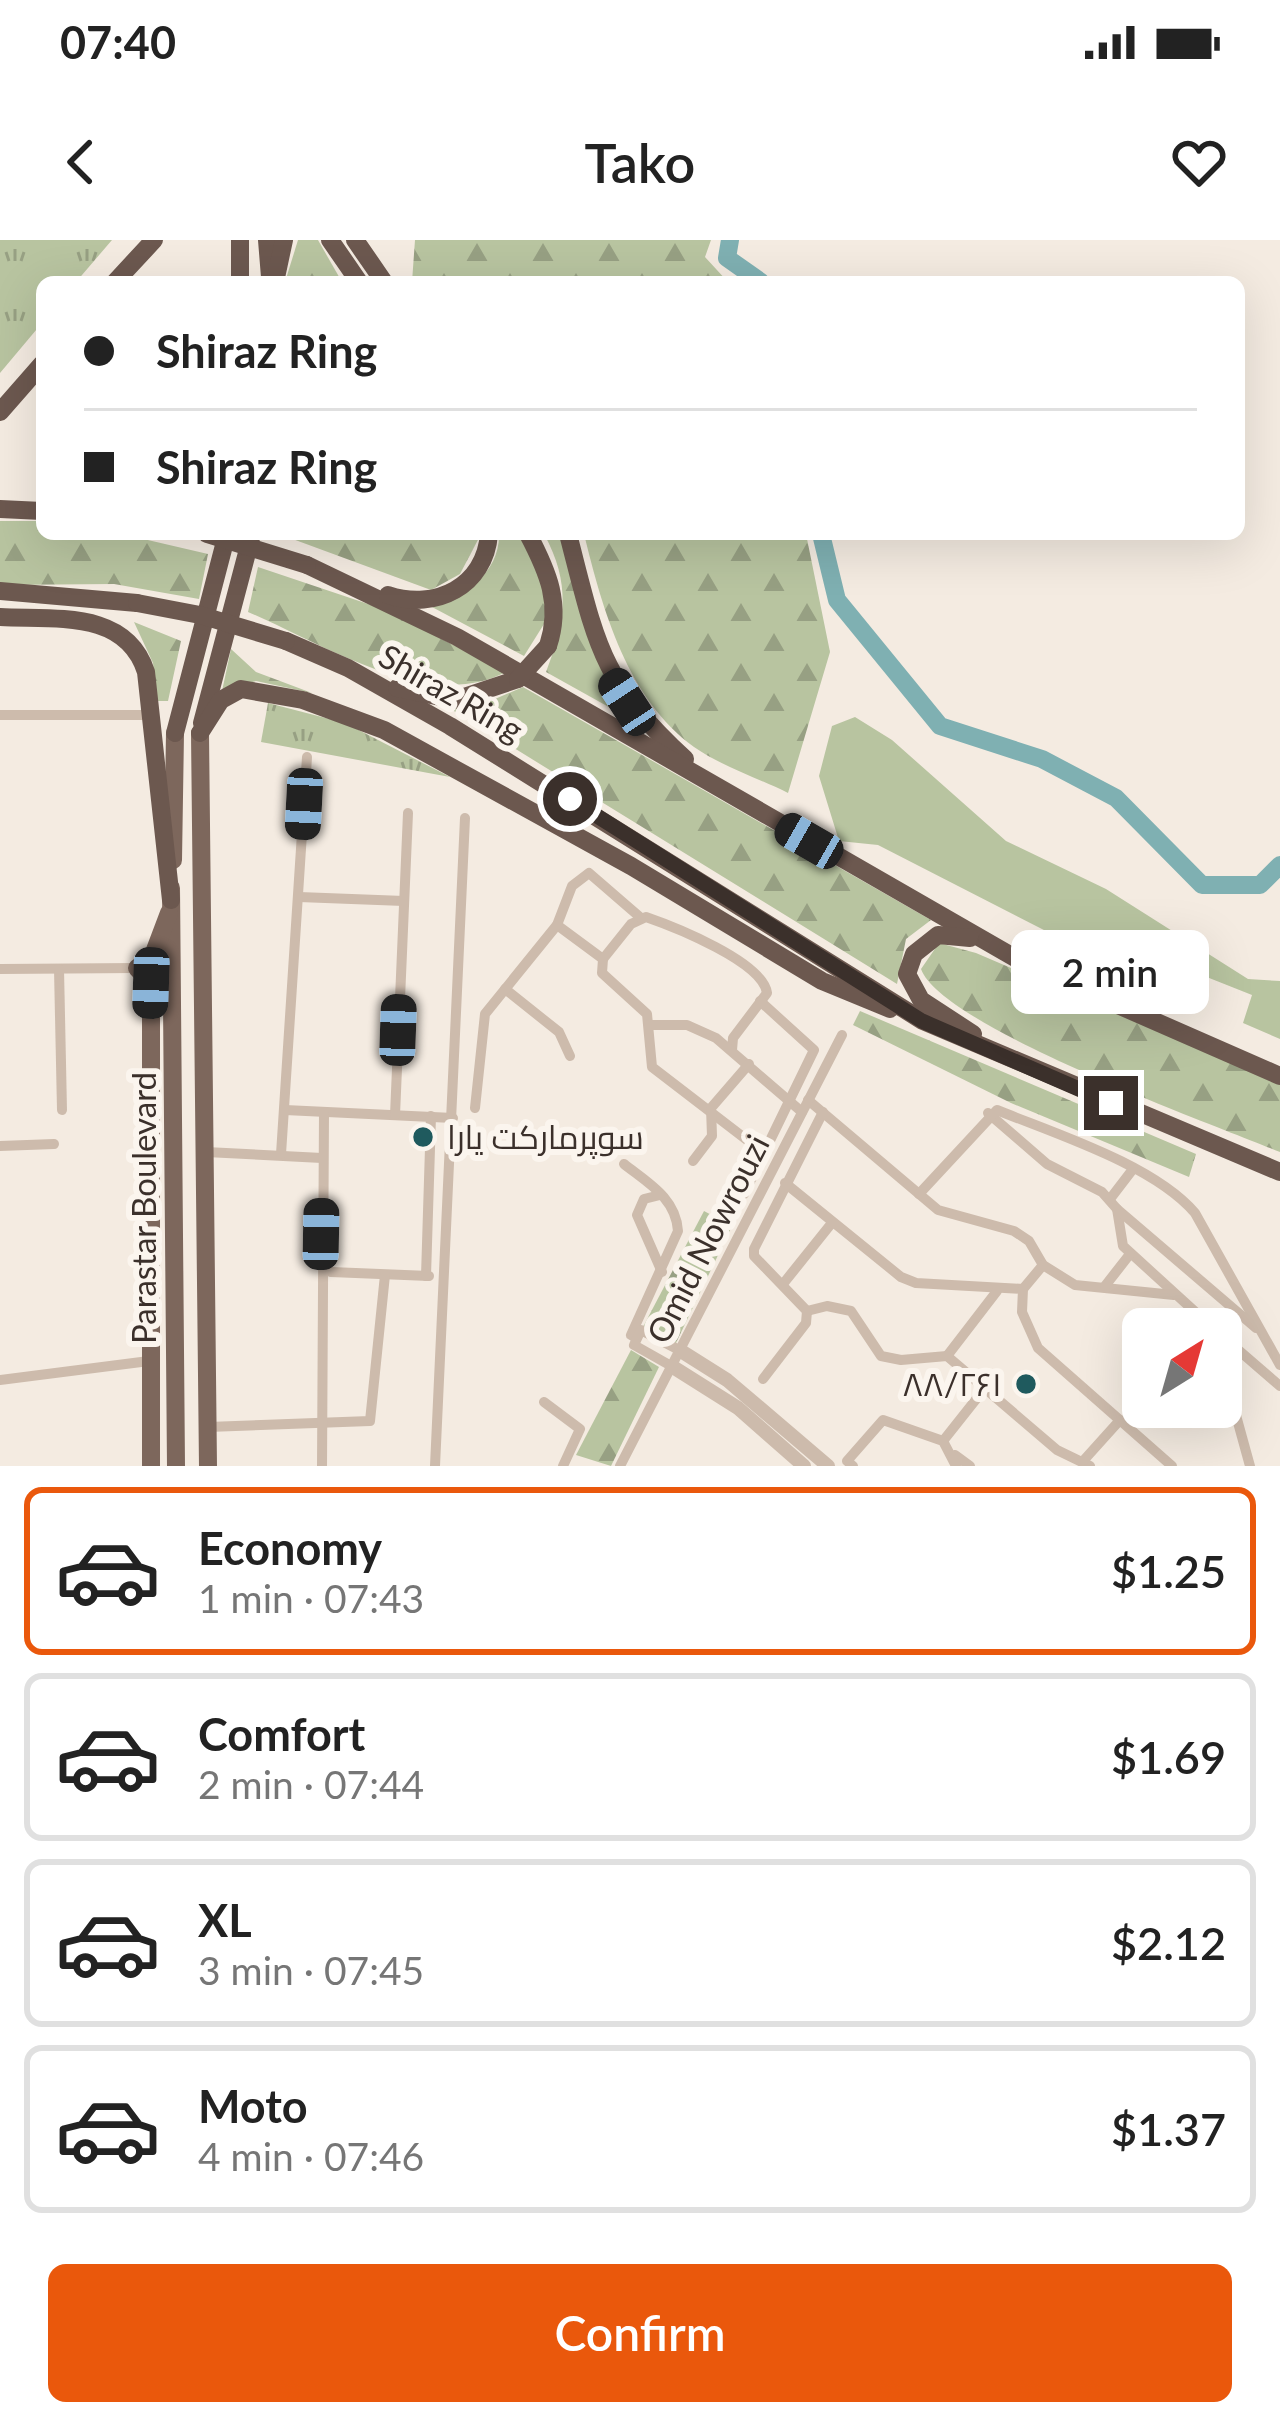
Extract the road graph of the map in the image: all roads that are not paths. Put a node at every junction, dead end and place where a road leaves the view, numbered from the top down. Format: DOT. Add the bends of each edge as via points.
graph roads {
  1 [pos="154,240"];
  2 [pos="240,240"];
  3 [pos="267,240"];
  4 [pos="284,240"];
  5 [pos="330,240"];
  6 [pos="356,240"];
  7 [pos="121,276"];
  8 [pos="240,276"];
  9 [pos="272,276"];
  10 [pos="275,276"];
  11 [pos="355,276"];
  12 [pos="379,276"];
  13 [pos="36,371"];
  14 [pos="0,412"];
  15 [pos="0,509"];
  16 [pos="36,511"];
  17 [pos="225,540"];
  18 [pos="226,540"];
  19 [pos="251,540"];
  20 [pos="488,540"];
  21 [pos="531,540"];
  22 [pos="570,540"];
  23 [pos="346,580"];
  24 [pos="0,591"];
  25 [pos="0,617"];
  26 [pos="348,668"];
  27 [pos="0,715"];
  28 [pos="151,715"];
  29 [pos="176,733"];
  30 [pos="200,733"];
  31 [pos="307,757"];
  32 [pos="710,783"];
  33 [pos="408,812"];
  34 [pos="465,818"];
  35 [pos="299,897"];
  36 [pos="404,901"];
  37 [pos="171,905"];
  38 [pos="640,918"];
  39 [pos="557,925"];
  40 [pos="986,943"];
  41 [pos="603,959"];
  42 [pos="137,968"];
  43 [pos="0,969"];
  44 [pos="59,969"];
  45 [pos="505,989"];
  46 [pos="760,1001"];
  47 [pos="922,1021"];
  48 [pos="649,1025"];
  49 [pos="842,1035"];
  50 [pos="732,1050"];
  51 [pos="172,1054"];
  52 [pos="205,1055"];
  53 [pos="570,1056"];
  54 [pos="748,1064"];
  55 [pos="1022,1065"];
  56 [pos="1280,1076"];
  57 [pos="205,1088"];
  58 [pos="172,1090"];
  59 [pos="789,1100"];
  60 [pos="805,1106"];
  61 [pos="475,1108"];
  62 [pos="711,1108"];
  63 [pos="62,1110"];
  64 [pos="285,1110"];
  65 [pos="823,1112"];
  66 [pos="325,1113"];
  67 [pos="988,1113"];
  68 [pos="394,1115"];
  69 [pos="431,1117"];
  70 [pos="453,1118"];
  71 [pos="54,1144"];
  72 [pos="0,1146"];
  73 [pos="206,1152"];
  74 [pos="281,1154"];
  75 [pos="764,1154"];
  76 [pos="322,1158"];
  77 [pos="694,1161"];
  78 [pos="624,1164"];
  79 [pos="1133,1169"];
  80 [pos="1280,1172"];
  81 [pos="773,1173"];
  82 [pos="788,1185"];
  83 [pos="744,1194"];
  84 [pos="919,1194"];
  85 [pos="663,1196"];
  86 [pos="1113,1204"];
  87 [pos="831,1224"];
  88 [pos="1130,1254"];
  89 [pos="1043,1265"];
  90 [pos="331,1272"];
  91 [pos="662,1272"];
  92 [pos="385,1275"];
  93 [pos="426,1276"];
  94 [pos="444,1276"];
  95 [pos="783,1284"];
  96 [pos="151,1285"];
  97 [pos="1106,1286"];
  98 [pos="1022,1289"];
  99 [pos="997,1291"];
  100 [pos="1174,1295"];
  101 [pos="174,1308"];
  102 [pos="1189,1308"];
  103 [pos="807,1311"];
  104 [pos="149,1332"];
  105 [pos="1264,1335"];
  106 [pos="636,1338"];
  107 [pos="681,1351"];
  108 [pos="1242,1353"];
  109 [pos="947,1356"];
  110 [pos="149,1360"];
  111 [pos="1280,1365"];
  112 [pos="673,1367"];
  113 [pos="763,1379"];
  114 [pos="0,1380"];
  115 [pos="1280,1386"];
  116 [pos="985,1388"];
  117 [pos="544,1402"];
  118 [pos="1120,1420"];
  119 [pos="320,1421"];
  120 [pos="208,1427"];
  121 [pos="1240,1428"];
  122 [pos="944,1441"];
  123 [pos="956,1460"];
  124 [pos="1087,1463"];
  125 [pos="151,1466"];
  126 [pos="176,1466"];
  127 [pos="208,1466"];
  128 [pos="322,1466"];
  129 [pos="435,1466"];
  130 [pos="563,1466"];
  131 [pos="580,1466"];
  132 [pos="620,1466"];
  133 [pos="804,1466"];
  134 [pos="827,1466"];
  135 [pos="853,1466"];
  136 [pos="970,1466"];
  137 [pos="1172,1466"];
  138 [pos="1250,1466"];
  1 -- 7 [label="highway"];
  2 -- 8 [label="highway"];
  3 -- 9 [label="highway"];
  4 -- 10 [label="highway"];
  5 -- 11 [label="highway"];
  6 -- 12 [label="highway"];
  13 -- 14 [label="highway"];
  15 -- 16 [label="highway"];
  17 -- 29 [label="highway"];
  18 -- 23 [label="highway, Shiraz Ring, bridge"];
  19 -- 30 [label="highway"];
  20 -- 23 [label="highway" via="475,575 440,597 398,598"];
  21 -- 26 [label="highway, bridge" via="553,590 554,628 518,680 440,699"];
  22 -- 32 [label="highway" via="614,682"];
  23 -- 32 [label="highway, Shiraz Ring"];
  24 -- 26 [label="highway, Shiraz Ring, bridge" via="200,615"];
  25 -- 28 [label="highway" via="93,622 127,638 146,672"];
  26 -- 47 [label="highway, Shiraz Ring"];
  27 -- 28 [label="street"];
  28 -- 37 [label="highway"];
  29 -- 37 [label="main road, Parastar Boulevard"];
  30 -- 47 [label="highway" via="221,700 241,689 333,710 631,866 846,994"];
  30 -- 52 [label="main road, Parastar Boulevard"];
  31 -- 35 [label="street"];
  32 -- 40 [label="highway, Shiraz Ring"];
  33 -- 36 [label="street"];
  34 -- 70 [label="street"];
  35 -- 36 [label="street"];
  35 -- 64 [label="street"];
  36 -- 68 [label="street"];
  37 -- 42 [label="main road" via="153,956"];
  37 -- 51 [label="main road, Parastar Boulevard"];
  38 -- 39 [label="street" via="589,873 572,886"];
  38 -- 41 [label="street"];
  38 -- 46 [label="street" via="746,964 766,984"];
  39 -- 41 [label="street"];
  39 -- 45 [label="street"];
  40 -- 55 [label="highway" via="938,935 914,954 907,974 921,1000"];
  40 -- 56 [label="highway, Shiraz Ring"];
  41 -- 48 [label="street" via="602,973"];
  42 -- 44 [label="street"];
  42 -- 96 [label="main road" via="151,983"];
  43 -- 44 [label="street"];
  44 -- 63 [label="street"];
  45 -- 53 [label="street" via="559,1032"];
  45 -- 61 [label="street" via="479,1031"];
  46 -- 50 [label="street"];
  46 -- 59 [label="street" via="814,1050"];
  47 -- 55 [label="highway, Shiraz Ring"];
  48 -- 50 [label="street" via="687,1024"];
  48 -- 62 [label="street" via="652,1067 700,1108"];
  49 -- 60 [label="street, Omid Nowrouzi"];
  50 -- 54 [label="street"];
  51 -- 52 [label="main road" via="189,1069"];
  51 -- 58 [label="main road, Parastar Boulevard"];
  52 -- 57 [label="main road, Parastar Boulevard"];
  54 -- 59 [label="street"];
  54 -- 62 [label="street"];
  55 -- 80 [label="highway, Shiraz Ring"];
  57 -- 58 [label="main road" via="186,1079"];
  57 -- 73 [label="main road, Parastar Boulevard"];
  58 -- 101 [label="main road, Parastar Boulevard"];
  59 -- 60 [label="street"];
  59 -- 75 [label="street"];
  60 -- 65 [label="street"];
  60 -- 81 [label="street, Omid Nowrouzi"];
  62 -- 75 [label="street"];
  62 -- 77 [label="street" via="712,1136"];
  64 -- 66 [label="street"];
  64 -- 74 [label="street"];
  65 -- 82 [label="street"];
  65 -- 84 [label="street"];
  66 -- 68 [label="street"];
  66 -- 76 [label="street"];
  67 -- 79 [label="street" via="997,1110"];
  67 -- 84 [label="street"];
  67 -- 86 [label="street" via="1047,1164"];
  68 -- 69 [label="street"];
  69 -- 70 [label="street"];
  69 -- 93 [label="street"];
  70 -- 94 [label="street"];
  71 -- 72 [label="street"];
  73 -- 74 [label="street"];
  73 -- 120 [label="main road, Parastar Boulevard"];
  74 -- 76 [label="street"];
  75 -- 83 [label="street"];
  76 -- 119 [label="street"];
  78 -- 85 [label="street"];
  79 -- 86 [label="street"];
  79 -- 105 [label="street" via="1177,1192 1195,1213"];
  81 -- 82 [label="street"];
  81 -- 107 [label="street, Omid Nowrouzi"];
  82 -- 87 [label="street"];
  82 -- 95 [label="street" via="754,1249"];
  84 -- 89 [label="street" via="938,1210 1014,1231"];
  85 -- 91 [label="street" via="678,1231"];
  85 -- 91 [label="street" via="649,1194 637,1215"];
  86 -- 88 [label="street"];
  86 -- 105 [label="street"];
  87 -- 95 [label="street"];
  87 -- 99 [label="street" via="901,1277"];
  88 -- 97 [label="street"];
  88 -- 100 [label="street"];
  89 -- 97 [label="street" via="1075,1285"];
  89 -- 98 [label="street"];
  90 -- 92 [label="street"];
  91 -- 106 [label="street"];
  92 -- 93 [label="street"];
  92 -- 119 [label="street" via="370,1421"];
  93 -- 94 [label="street"];
  94 -- 129 [label="street"];
  95 -- 103 [label="street"];
  96 -- 101 [label="main road"];
  96 -- 104 [label="main road"];
  97 -- 100 [label="street"];
  98 -- 99 [label="street"];
  98 -- 118 [label="street" via="1022,1312 1038,1348"];
  99 -- 109 [label="street"];
  100 -- 102 [label="street"];
  101 -- 104 [label="main road"];
  101 -- 126 [label="main road, Parastar Boulevard"];
  103 -- 109 [label="street" via="851,1311 881,1356"];
  103 -- 113 [label="street"];
  104 -- 110 [label="main road"];
  105 -- 111 [label="street"];
  106 -- 107 [label="street" via="641,1330"];
  106 -- 112 [label="street" via="634,1345"];
  107 -- 112 [label="street, Omid Nowrouzi"];
  107 -- 134 [label="street" via="728,1380"];
  108 -- 115 [label="street"];
  109 -- 116 [label="street"];
  110 -- 114 [label="street"];
  110 -- 125 [label="main road"];
  112 -- 132 [label="street, Omid Nowrouzi"];
  112 -- 133 [label="street" via="738,1408"];
  116 -- 122 [label="street"];
  116 -- 124 [label="street" via="1057,1450"];
  117 -- 130 [label="street" via="580,1429"];
  118 -- 124 [label="street"];
  118 -- 137 [label="street"];
  119 -- 120 [label="street"];
  119 -- 128 [label="street"];
  120 -- 127 [label="main road, Parastar Boulevard"];
  121 -- 138 [label="street"];
  122 -- 123 [label="street"];
  122 -- 135 [label="street" via="883,1420 848,1461"];
  123 -- 136 [label="street"];
  130 -- 131 [label="street"];
}
